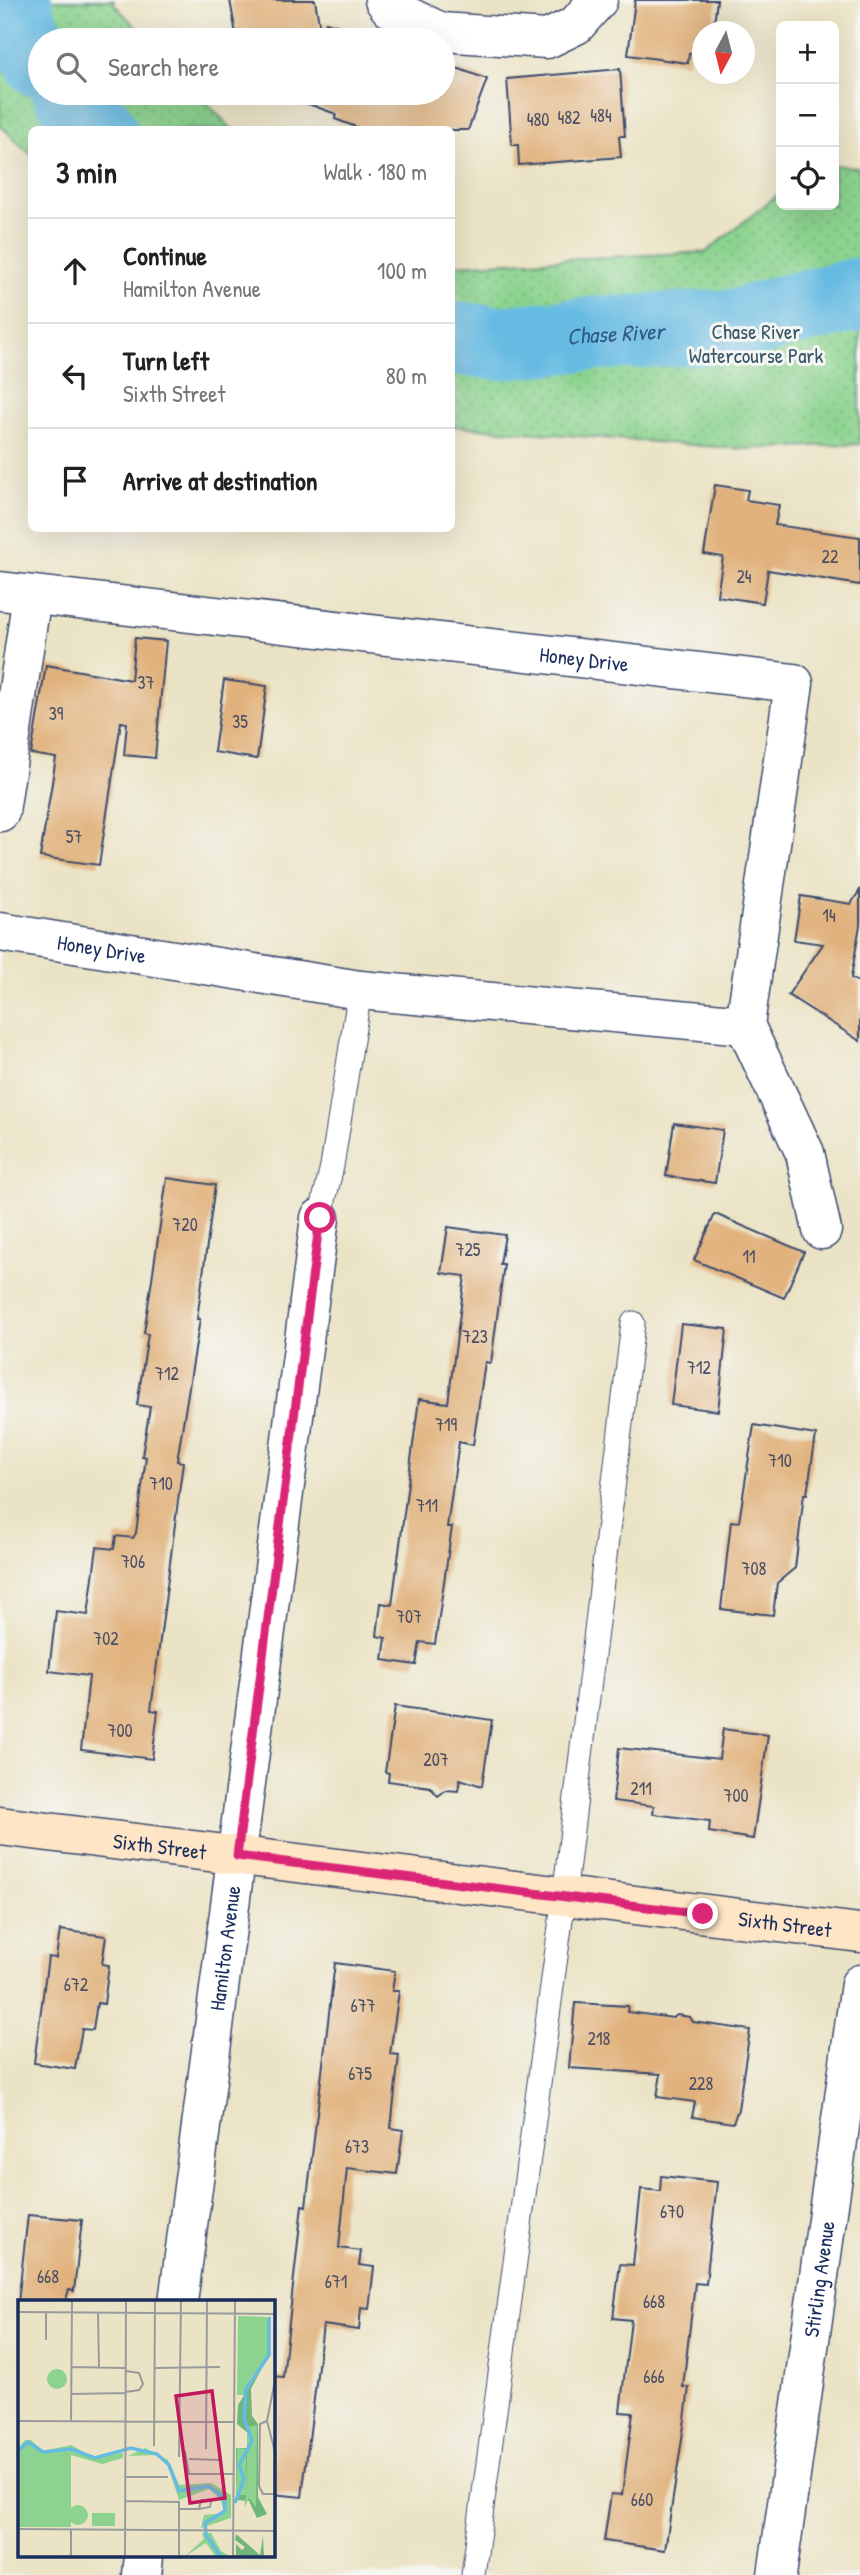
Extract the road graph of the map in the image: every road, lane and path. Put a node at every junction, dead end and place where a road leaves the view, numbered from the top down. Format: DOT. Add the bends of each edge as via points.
graph roads {
  1 [pos="384,0"];
  2 [pos="598,0"];
  3 [pos="432,28"];
  4 [pos="455,33"];
  5 [pos="16,593"];
  6 [pos="0,812"];
  7 [pos="0,932"];
  8 [pos="360,990"];
  9 [pos="745,1025"];
  10 [pos="320,1218"];
  11 [pos="822,1230"];
  12 [pos="633,1323"];
  13 [pos="0,1826"];
  14 [pos="237,1856"];
  15 [pos="564,1897"];
  16 [pos="860,1933"];
  17 [pos="860,1984"];
  18 [pos="178,2300"];
  19 [pos="473,2575"];
  20 [pos="777,2575"];
  1 -- 3 [label="street" via="390,8"];
  2 -- 4 [label="street" via="576,25 547,39"];
  5 -- 6 [label="street, Honey Drive"];
  5 -- 9 [label="street, Honey Drive" via="794,683"];
  7 -- 8 [label="street, Honey Drive"];
  8 -- 9 [label="street, Honey Drive"];
  8 -- 10 [label="lane"];
  9 -- 11 [label="street" via="805,1153"];
  10 -- 14 [label="street, Hamilton Avenue"];
  12 -- 15 [label="lane"];
  13 -- 14 [label="street, Sixth Street"];
  14 -- 15 [label="street, Sixth Street"];
  14 -- 18 [label="street, Hamilton Avenue"];
  15 -- 16 [label="street, Sixth Street"];
  15 -- 19 [label="lane"];
  17 -- 20 [label="street, Stirling Avenue"];
}
